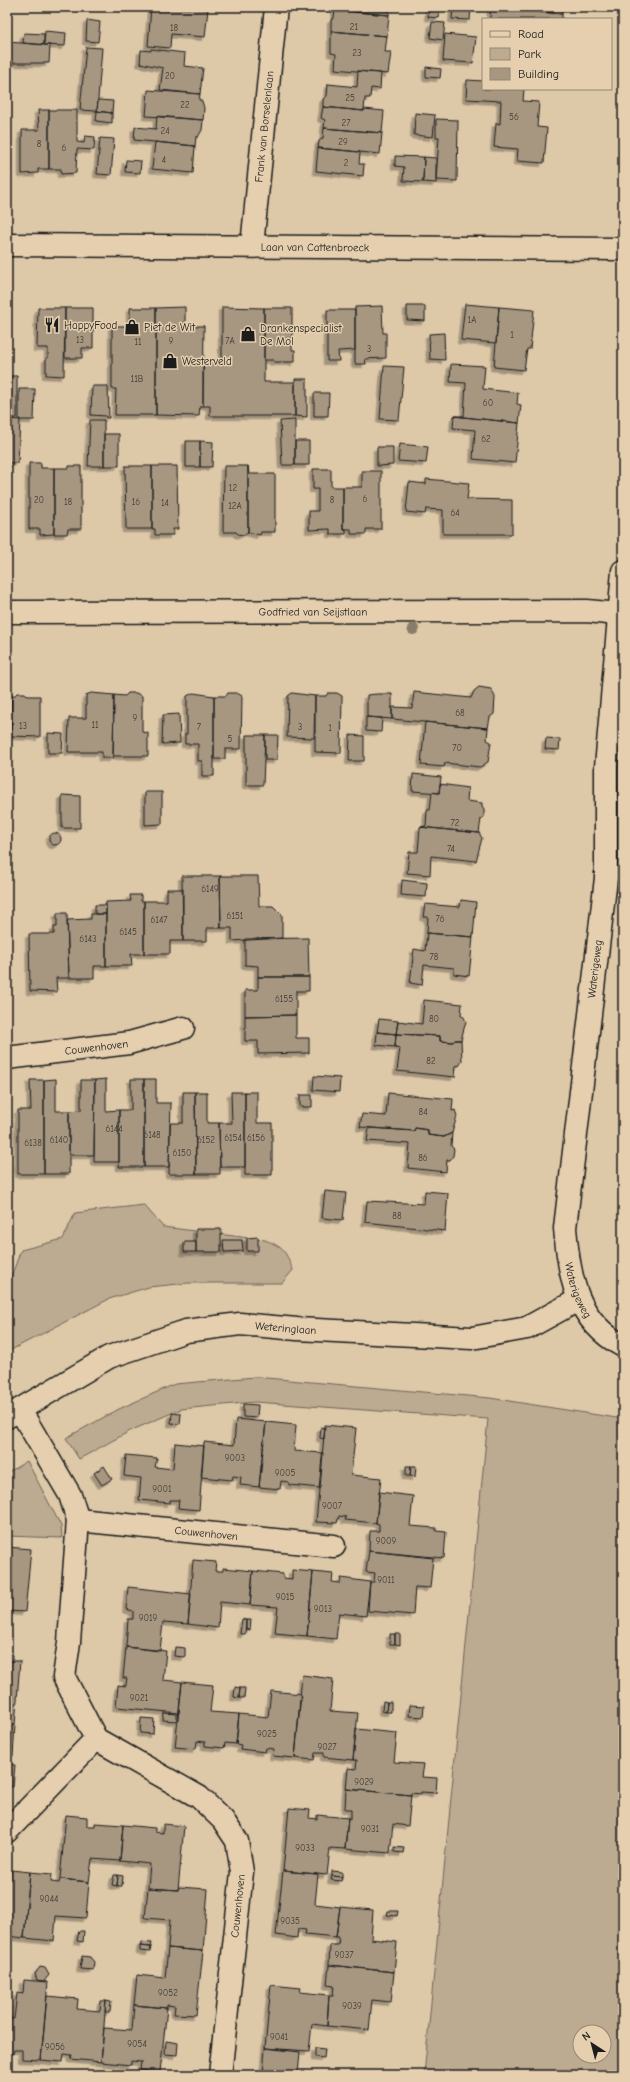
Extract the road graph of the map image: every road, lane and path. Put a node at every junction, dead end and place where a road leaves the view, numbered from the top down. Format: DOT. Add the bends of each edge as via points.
graph roads {
  1 [pos="276,7"];
  2 [pos="7,245"];
  3 [pos="252,246"];
  4 [pos="623,249"];
  5 [pos="623,571"];
  6 [pos="7,612"];
  7 [pos="618,614"];
  8 [pos="183,1028"];
  9 [pos="7,1058"];
  10 [pos="578,1300"];
  11 [pos="623,1346"];
  12 [pos="14,1413"];
  13 [pos="78,1520"];
  14 [pos="334,1546"];
  15 [pos="96,1739"];
  16 [pos="7,1831"];
  17 [pos="220,2075"];
  1 -- 3 [label="street, Frank van Borselenlaan"];
  2 -- 3 [label="street, Laan van Cattenbroeck"];
  3 -- 4 [label="street, Laan van Cattenbroeck"];
  5 -- 7 [label="street, Waterigeweg"];
  6 -- 7 [label="street, Godfried van Seijstlaan" via="587,611"];
  7 -- 10 [label="street, Waterigeweg" via="606,767 606,878 565,1228 568,1261"];
  8 -- 9 [label="street, Couwenhoven" via="129,1043"];
  10 -- 11 [label="street, Waterigeweg" via="589,1318 612,1340"];
  10 -- 12 [label="street, Weteringlaan" via="527,1328 472,1338 240,1324 186,1331 109,1357"];
  12 -- 13 [label="street" via="70,1495"];
  13 -- 14 [label="street, Couwenhoven"];
  13 -- 15 [label="street" via="64,1678"];
  15 -- 16 [label="street"];
  15 -- 17 [label="street, Couwenhoven" via="199,1798 223,1820 237,1840 242,1872"];
}
